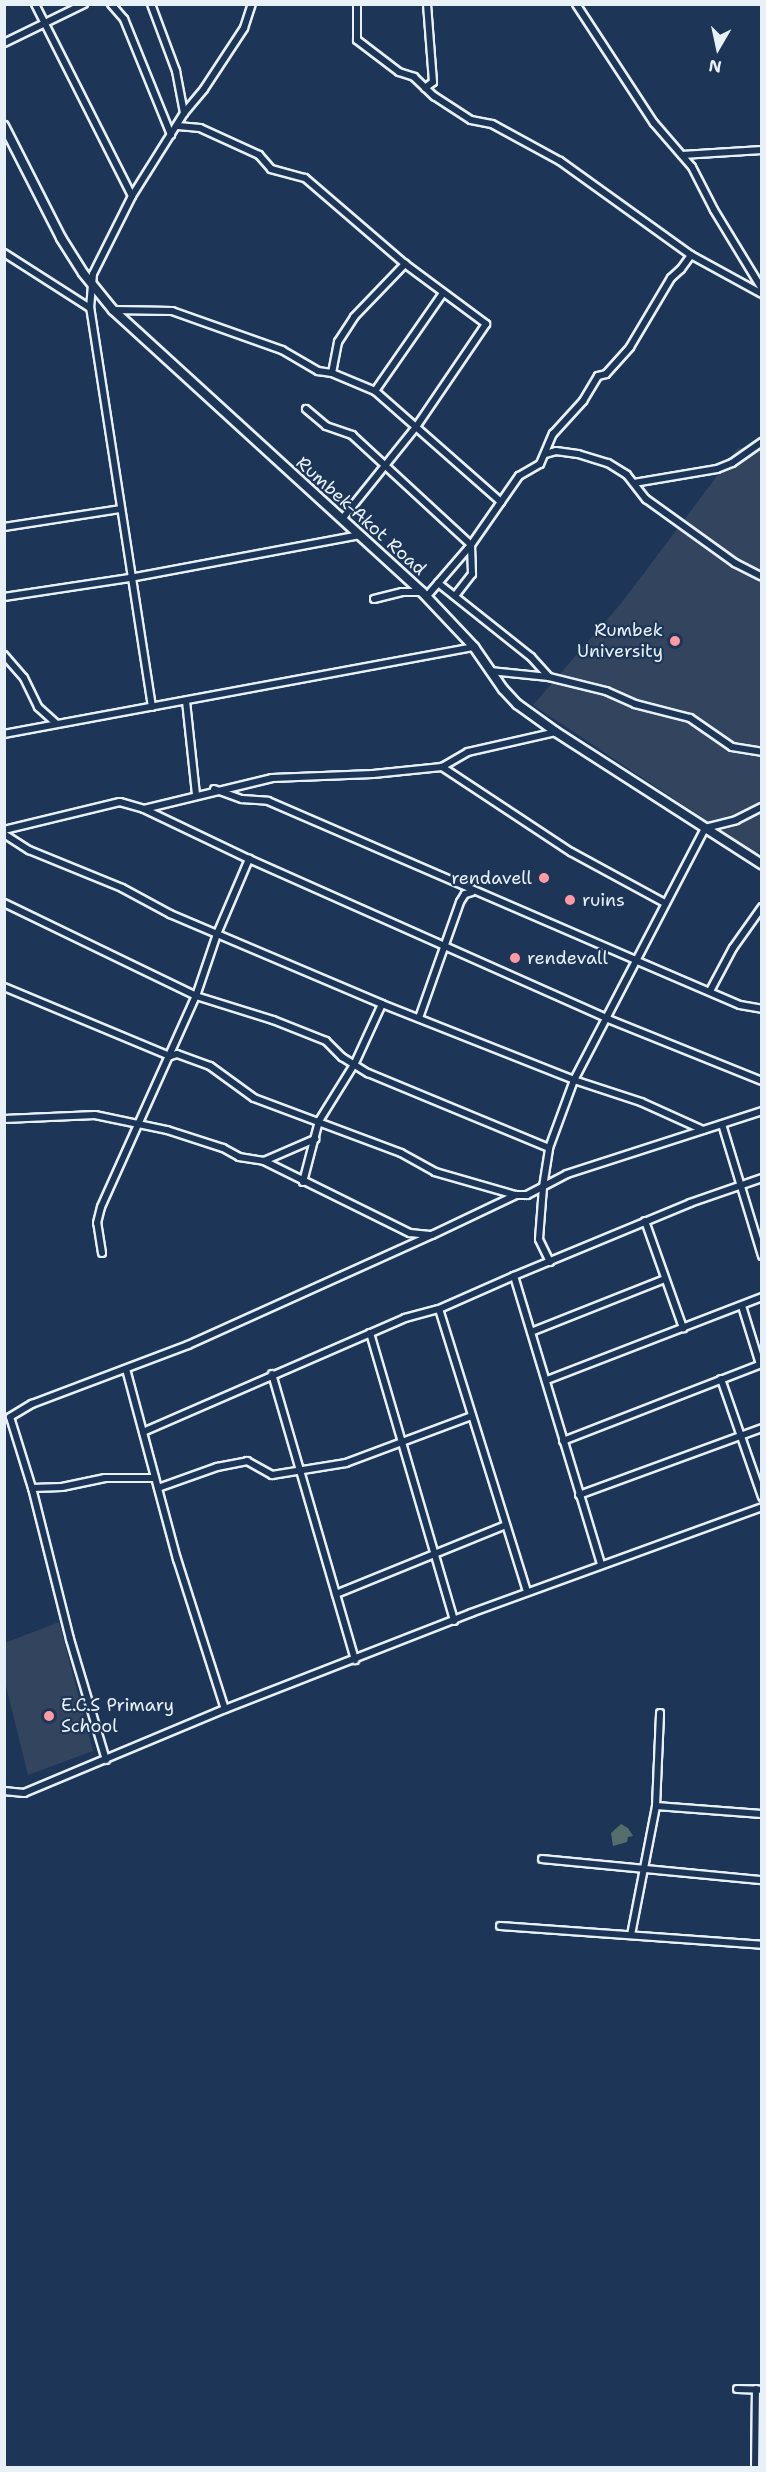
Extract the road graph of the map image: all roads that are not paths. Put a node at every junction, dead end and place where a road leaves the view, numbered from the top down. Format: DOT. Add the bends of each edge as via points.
graph roads {
  1 [pos="35,4"];
  2 [pos="84,4"];
  3 [pos="111,4"];
  4 [pos="151,4"];
  5 [pos="252,4"];
  6 [pos="357,4"];
  7 [pos="427,4"];
  8 [pos="576,4"];
  9 [pos="44,25"];
  10 [pos="4,43"];
  11 [pos="425,88"];
  12 [pos="184,113"];
  13 [pos="4,126"];
  14 [pos="178,126"];
  15 [pos="171,135"];
  16 [pos="762,150"];
  17 [pos="682,155"];
  18 [pos="132,196"];
  19 [pos="4,254"];
  20 [pos="691,255"];
  21 [pos="405,264"];
  22 [pos="93,287"];
  23 [pos="762,289"];
  24 [pos="443,293"];
  25 [pos="762,294"];
  26 [pos="90,308"];
  27 [pos="113,310"];
  28 [pos="332,373"];
  29 [pos="375,391"];
  30 [pos="306,409"];
  31 [pos="416,428"];
  32 [pos="762,442"];
  33 [pos="545,454"];
  34 [pos="385,467"];
  35 [pos="634,483"];
  36 [pos="501,502"];
  37 [pos="120,509"];
  38 [pos="342,519"];
  39 [pos="4,527"];
  40 [pos="360,535"];
  41 [pos="471,545"];
  42 [pos="762,577"];
  43 [pos="130,578"];
  44 [pos="438,583"];
  45 [pos="425,594"];
  46 [pos="455,596"];
  47 [pos="4,597"];
  48 [pos="374,599"];
  49 [pos="474,647"];
  50 [pos="4,655"];
  51 [pos="490,671"];
  52 [pos="549,677"];
  53 [pos="186,701"];
  54 [pos="152,707"];
  55 [pos="57,724"];
  56 [pos="556,732"];
  57 [pos="4,734"];
  58 [pos="762,752"];
  59 [pos="442,767"];
  60 [pos="214,789"];
  61 [pos="196,795"];
  62 [pos="762,807"];
  63 [pos="144,809"];
  64 [pos="705,828"];
  65 [pos="4,830"];
  66 [pos="4,834"];
  67 [pos="249,859"];
  68 [pos="762,864"];
  69 [pos="473,892"];
  70 [pos="4,903"];
  71 [pos="665,903"];
  72 [pos="762,907"];
  73 [pos="217,933"];
  74 [pos="446,946"];
  75 [pos="634,960"];
  76 [pos="4,987"];
  77 [pos="710,991"];
  78 [pos="196,996"];
  79 [pos="382,1004"];
  80 [pos="762,1008"];
  81 [pos="419,1018"];
  82 [pos="608,1019"];
  83 [pos="170,1056"];
  84 [pos="355,1063"];
  85 [pos="574,1080"];
  86 [pos="762,1082"];
  87 [pos="762,1111"];
  88 [pos="4,1119"];
  89 [pos="319,1121"];
  90 [pos="138,1124"];
  91 [pos="722,1124"];
  92 [pos="704,1130"];
  93 [pos="315,1138"];
  94 [pos="549,1148"];
  95 [pos="264,1161"];
  96 [pos="762,1178"];
  97 [pos="303,1182"];
  98 [pos="543,1186"];
  99 [pos="740,1186"];
  100 [pos="516,1195"];
  101 [pos="645,1221"];
  102 [pos="432,1235"];
  103 [pos="102,1253"];
  104 [pos="762,1256"];
  105 [pos="550,1262"];
  106 [pos="514,1276"];
  107 [pos="665,1279"];
  108 [pos="762,1297"];
  109 [pos="742,1306"];
  110 [pos="439,1309"];
  111 [pos="683,1328"];
  112 [pos="531,1332"];
  113 [pos="370,1333"];
  114 [pos="761,1364"];
  115 [pos="126,1369"];
  116 [pos="272,1374"];
  117 [pos="721,1379"];
  118 [pos="547,1380"];
  119 [pos="472,1416"];
  120 [pos="762,1428"];
  121 [pos="143,1432"];
  122 [pos="741,1437"];
  123 [pos="402,1441"];
  124 [pos="563,1441"];
  125 [pos="301,1472"];
  126 [pos="155,1478"];
  127 [pos="32,1488"];
  128 [pos="158,1488"];
  129 [pos="579,1495"];
  130 [pos="762,1497"];
  131 [pos="762,1507"];
  132 [pos="506,1525"];
  133 [pos="435,1555"];
  134 [pos="601,1565"];
  135 [pos="527,1592"];
  136 [pos="336,1594"];
  137 [pos="454,1620"];
  138 [pos="355,1660"];
  139 [pos="225,1709"];
  140 [pos="660,1713"];
  141 [pos="106,1760"];
  142 [pos="4,1791"];
  143 [pos="656,1806"];
  144 [pos="762,1814"];
  145 [pos="542,1859"];
  146 [pos="645,1869"];
  147 [pos="762,1880"];
  148 [pos="500,1926"];
  149 [pos="631,1935"];
  150 [pos="762,1945"];
  151 [pos="737,2389"];
  152 [pos="759,2390"];
  153 [pos="755,2468"];
  1 -- 9 [label="street"];
  2 -- 9 [label="street"];
  3 -- 15 [label="street" via="124,19"];
  4 -- 12 [label="street" via="176,71"];
  5 -- 12 [label="street" via="244,28"];
  6 -- 11 [label="street" via="357,40"];
  7 -- 11 [label="street" via="433,82"];
  8 -- 17 [label="street" via="654,123"];
  9 -- 10 [label="street"];
  9 -- 18 [label="street"];
  11 -- 20 [label="street" via="471,120 492,124 560,161"];
  12 -- 14 [label="street"];
  13 -- 22 [label="main road, Rumbek-Akot Road" via="57,231"];
  14 -- 15 [label="street"];
  14 -- 21 [label="street" via="200,128 259,155 271,169 305,178"];
  15 -- 18 [label="street"];
  16 -- 17 [label="street"];
  17 -- 23 [label="street"];
  18 -- 22 [label="street" via="93,274"];
  19 -- 26 [label="street"];
  20 -- 25 [label="street"];
  20 -- 33 [label="street" via="671,278 630,347 606,374 594,380 583,401 554,434"];
  21 -- 24 [label="street"];
  21 -- 28 [label="street" via="354,317 338,342"];
  22 -- 26 [label="street"];
  22 -- 27 [label="main road, Rumbek-Akot Road"];
  24 -- 29 [label="street"];
  24 -- 31 [label="street" via="486,324"];
  26 -- 37 [label="street"];
  27 -- 28 [label="street" via="172,311 282,350 318,371"];
  27 -- 38 [label="main road, Rumbek-Akot Road"];
  28 -- 29 [label="street"];
  29 -- 31 [label="street"];
  30 -- 34 [label="street" via="326,426 352,435"];
  31 -- 34 [label="street"];
  31 -- 36 [label="street"];
  32 -- 35 [label="street" via="717,469"];
  33 -- 35 [label="street" via="578,454 608,463"];
  33 -- 36 [label="street" via="540,464 519,476"];
  34 -- 38 [label="street"];
  34 -- 41 [label="street"];
  35 -- 42 [label="street" via="646,499 699,538"];
  36 -- 41 [label="street"];
  37 -- 39 [label="street"];
  37 -- 43 [label="street"];
  38 -- 40 [label="main road, Rumbek-Akot Road"];
  40 -- 43 [label="street"];
  40 -- 45 [label="main road, Rumbek-Akot Road"];
  41 -- 44 [label="street"];
  41 -- 46 [label="street" via="472,574"];
  43 -- 47 [label="street"];
  43 -- 54 [label="street"];
  44 -- 45 [label="street"];
  44 -- 46 [label="street"];
  45 -- 48 [label="street" via="402,592"];
  45 -- 49 [label="main road, Rumbek-Akot Road"];
  46 -- 52 [label="street" via="531,657"];
  49 -- 51 [label="main road, Rumbek-Akot Road"];
  49 -- 53 [label="street"];
  50 -- 55 [label="street" via="24,678 38,707"];
  51 -- 52 [label="street"];
  51 -- 56 [label="main road, Rumbek-Akot Road" via="517,704"];
  52 -- 58 [label="street" via="690,718 732,747"];
  53 -- 54 [label="street"];
  53 -- 61 [label="street"];
  54 -- 55 [label="street"];
  55 -- 57 [label="street"];
  56 -- 59 [label="street" via="468,752"];
  56 -- 64 [label="main road, Rumbek-Akot Road"];
  59 -- 60 [label="street" via="272,778"];
  59 -- 71 [label="street" via="571,852"];
  60 -- 61 [label="street"];
  60 -- 69 [label="street" via="242,799 268,801"];
  61 -- 63 [label="street"];
  62 -- 64 [label="street" via="736,820"];
  63 -- 65 [label="street" via="120,802"];
  63 -- 67 [label="street"];
  64 -- 68 [label="main road, Rumbek-Akot Road"];
  64 -- 71 [label="street"];
  66 -- 73 [label="street" via="29,850"];
  67 -- 73 [label="street"];
  67 -- 74 [label="street"];
  69 -- 74 [label="street" via="465,894 460,902"];
  69 -- 75 [label="street"];
  70 -- 78 [label="street"];
  71 -- 75 [label="street"];
  72 -- 77 [label="street"];
  73 -- 78 [label="street"];
  73 -- 79 [label="street"];
  74 -- 81 [label="street"];
  74 -- 82 [label="street"];
  75 -- 77 [label="street"];
  75 -- 82 [label="street"];
  76 -- 83 [label="street"];
  77 -- 80 [label="street" via="741,1005"];
  78 -- 83 [label="street"];
  78 -- 84 [label="street" via="326,1041 342,1057"];
  79 -- 81 [label="street"];
  79 -- 84 [label="street"];
  81 -- 85 [label="street"];
  82 -- 85 [label="street"];
  82 -- 86 [label="street"];
  83 -- 89 [label="street" via="177,1054 210,1066 254,1098"];
  83 -- 90 [label="street"];
  84 -- 89 [label="street"];
  84 -- 94 [label="street" via="368,1073"];
  85 -- 92 [label="street" via="641,1102"];
  85 -- 94 [label="street"];
  87 -- 91 [label="street"];
  88 -- 90 [label="street" via="96,1115"];
  89 -- 93 [label="street"];
  89 -- 100 [label="street" via="401,1153 435,1172"];
  90 -- 95 [label="street" via="201,1141 239,1157"];
  90 -- 103 [label="street" via="101,1207 97,1223"];
  91 -- 92 [label="street"];
  91 -- 99 [label="street"];
  92 -- 98 [label="street" via="567,1174"];
  93 -- 95 [label="street"];
  93 -- 97 [label="street"];
  94 -- 98 [label="street"];
  95 -- 97 [label="street"];
  96 -- 99 [label="street"];
  97 -- 102 [label="street" via="410,1233"];
  98 -- 100 [label="street" via="527,1195"];
  98 -- 105 [label="street" via="539,1239"];
  99 -- 101 [label="street"];
  99 -- 104 [label="street"];
  100 -- 102 [label="street"];
  101 -- 105 [label="street"];
  101 -- 107 [label="street"];
  102 -- 115 [label="street"];
  105 -- 106 [label="street"];
  106 -- 110 [label="street"];
  106 -- 112 [label="street"];
  107 -- 111 [label="street"];
  107 -- 112 [label="street"];
  108 -- 109 [label="street"];
  109 -- 111 [label="street"];
  109 -- 114 [label="street"];
  110 -- 113 [label="street"];
  110 -- 119 [label="street"];
  111 -- 118 [label="street"];
  112 -- 118 [label="street"];
  113 -- 116 [label="street"];
  113 -- 123 [label="street"];
  114 -- 117 [label="street"];
  115 -- 121 [label="street"];
  115 -- 127 [label="street" via="32,1404 10,1417"];
  116 -- 121 [label="street"];
  116 -- 125 [label="street"];
  117 -- 122 [label="street"];
  117 -- 124 [label="street"];
  118 -- 124 [label="street"];
  119 -- 123 [label="street"];
  119 -- 132 [label="street"];
  120 -- 122 [label="street"];
  121 -- 126 [label="street"];
  122 -- 129 [label="street"];
  122 -- 130 [label="street"];
  123 -- 125 [label="street" via="346,1463"];
  123 -- 133 [label="street"];
  124 -- 129 [label="street"];
  125 -- 128 [label="street" via="272,1475 247,1461"];
  125 -- 136 [label="street"];
  126 -- 127 [label="street" via="105,1478 62,1487"];
  126 -- 128 [label="street"];
  127 -- 141 [label="street"];
  128 -- 139 [label="street"];
  129 -- 134 [label="street"];
  131 -- 134 [label="street"];
  132 -- 133 [label="street"];
  132 -- 135 [label="street"];
  133 -- 136 [label="street"];
  133 -- 137 [label="street"];
  134 -- 135 [label="street"];
  135 -- 137 [label="street"];
  136 -- 138 [label="street"];
  137 -- 138 [label="street"];
  138 -- 139 [label="street"];
  139 -- 141 [label="street"];
  140 -- 143 [label="street"];
  141 -- 142 [label="street" via="24,1793"];
  143 -- 144 [label="street"];
  143 -- 146 [label="street"];
  145 -- 146 [label="street"];
  146 -- 147 [label="street"];
  146 -- 149 [label="street"];
  148 -- 149 [label="street"];
  149 -- 150 [label="street"];
  151 -- 152 [label="street"];
  152 -- 153 [label="street"];
}
